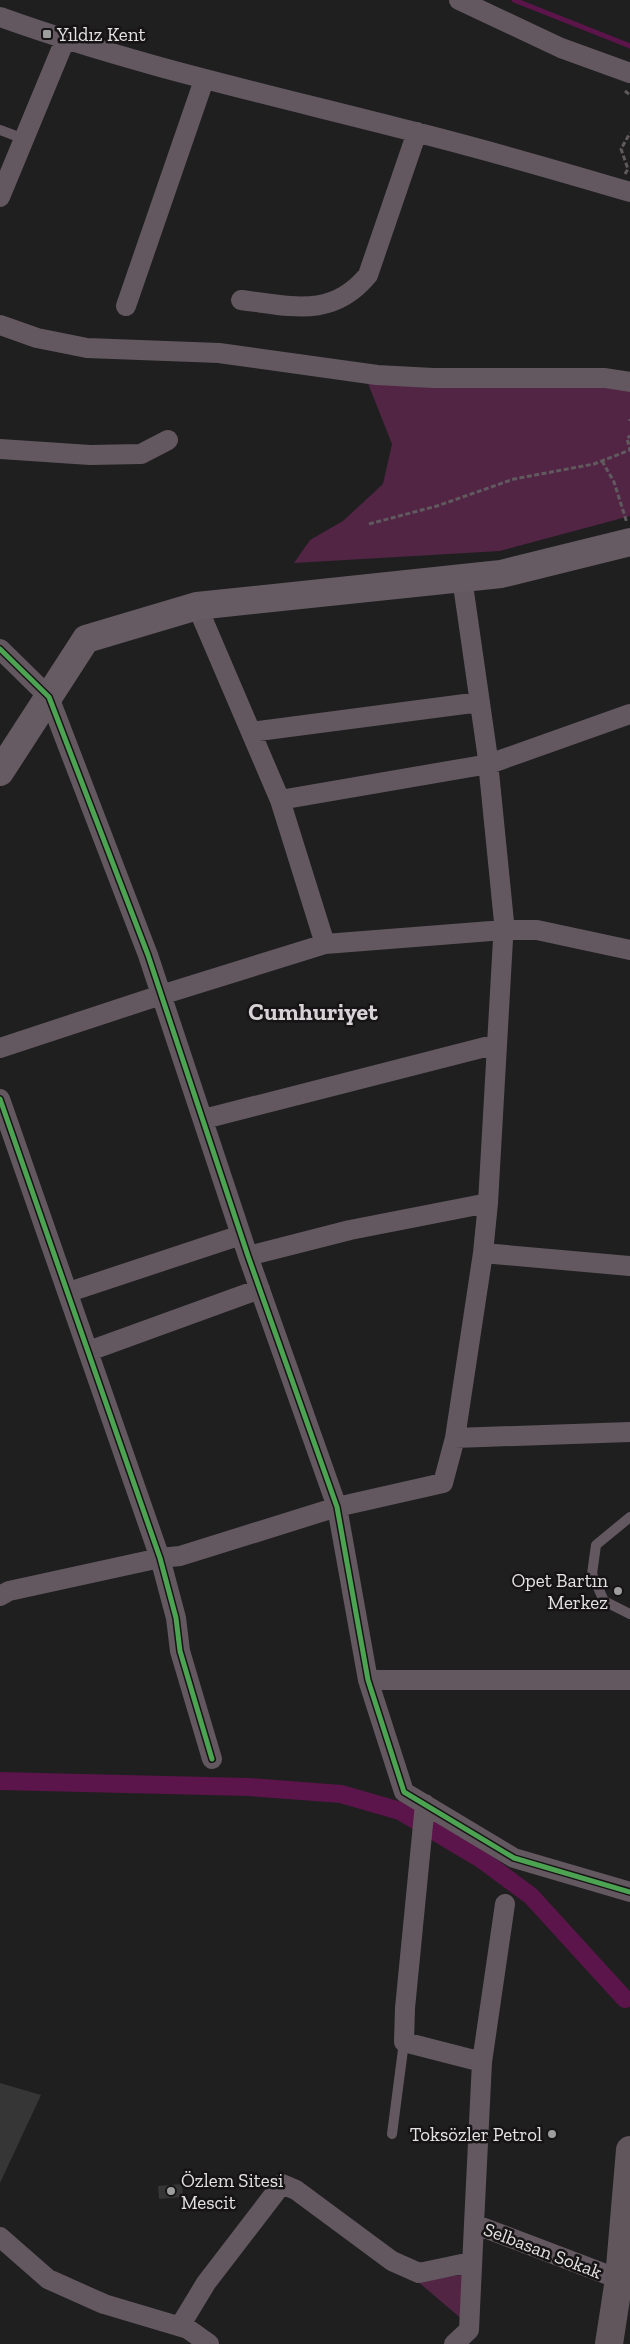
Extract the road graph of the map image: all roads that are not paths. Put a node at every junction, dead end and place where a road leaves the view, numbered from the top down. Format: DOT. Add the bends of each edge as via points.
graph roads {
  1 [pos="459,0"];
  2 [pos="0,17"];
  3 [pos="64,40"];
  4 [pos="630,74"];
  5 [pos="204,80"];
  6 [pos="0,130"];
  7 [pos="417,132"];
  8 [pos="24,139"];
  9 [pos="624,190"];
  10 [pos="0,197"];
  11 [pos="241,300"];
  12 [pos="126,306"];
  13 [pos="0,325"];
  14 [pos="630,382"];
  15 [pos="168,440"];
  16 [pos="0,449"];
  17 [pos="629,534"];
  18 [pos="462,578"];
  19 [pos="197,606"];
  20 [pos="0,649"];
  21 [pos="49,696"];
  22 [pos="480,702"];
  23 [pos="630,714"];
  24 [pos="251,732"];
  25 [pos="489,764"];
  26 [pos="0,772"];
  27 [pos="280,800"];
  28 [pos="504,930"];
  29 [pos="325,944"];
  30 [pos="630,950"];
  31 [pos="161,994"];
  32 [pos="497,1044"];
  33 [pos="0,1048"];
  34 [pos="0,1099"];
  35 [pos="204,1118"];
  36 [pos="488,1203"];
  37 [pos="242,1235"];
  38 [pos="483,1253"];
  39 [pos="248,1256"];
  40 [pos="630,1266"];
  41 [pos="260,1289"];
  42 [pos="69,1292"];
  43 [pos="89,1351"];
  44 [pos="630,1432"];
  45 [pos="454,1438"];
  46 [pos="337,1507"];
  47 [pos="630,1517"];
  48 [pos="160,1558"];
  49 [pos="0,1596"];
  50 [pos="630,1614"];
  51 [pos="368,1680"];
  52 [pos="630,1680"];
  53 [pos="212,1759"];
  54 [pos="425,1805"];
  55 [pos="630,1892"];
  56 [pos="505,1904"];
  57 [pos="404,2042"];
  58 [pos="482,2062"];
  59 [pos="392,2134"];
  60 [pos="630,2150"];
  61 [pos="474,2224"];
  62 [pos="0,2237"];
  63 [pos="471,2262"];
  64 [pos="619,2279"];
  65 [pos="180,2326"];
  66 [pos="209,2344"];
  67 [pos="454,2344"];
  68 [pos="609,2344"];
  1 -- 4 [label="street" via="561,48"];
  2 -- 3 [label="street"];
  3 -- 5 [label="street"];
  3 -- 8 [label="street"];
  5 -- 7 [label="street"];
  5 -- 12 [label="street"];
  6 -- 8 [label="lane"];
  7 -- 9 [label="street"];
  7 -- 11 [label="street" via="368,276 360,286 337,301 316,307"];
  8 -- 10 [label="street"];
  13 -- 14 [label="street" via="37,338 87,348 219,353 377,375 604,378"];
  15 -- 16 [label="street" via="141,454"];
  17 -- 18 [label="main road" via="501,574"];
  18 -- 19 [label="main road"];
  18 -- 22 [label="street"];
  19 -- 21 [label="main road" via="86,639"];
  19 -- 24 [label="street"];
  20 -- 21 [label="street"];
  21 -- 26 [label="main road"];
  21 -- 31 [label="street"];
  22 -- 24 [label="street"];
  22 -- 25 [label="street"];
  23 -- 25 [label="street"];
  24 -- 27 [label="street"];
  25 -- 27 [label="street"];
  25 -- 28 [label="street"];
  27 -- 29 [label="street"];
  28 -- 29 [label="street"];
  28 -- 30 [label="street" via="537,930"];
  28 -- 32 [label="street"];
  29 -- 31 [label="street"];
  31 -- 33 [label="street"];
  31 -- 35 [label="street"];
  32 -- 35 [label="street"];
  32 -- 36 [label="street"];
  34 -- 42 [label="street"];
  35 -- 37 [label="street"];
  36 -- 38 [label="street"];
  36 -- 39 [label="street" via="350,1230"];
  37 -- 39 [label="street"];
  37 -- 42 [label="street"];
  38 -- 40 [label="street"];
  38 -- 45 [label="street"];
  39 -- 41 [label="street"];
  41 -- 43 [label="street"];
  41 -- 46 [label="street"];
  42 -- 43 [label="street"];
  43 -- 48 [label="street"];
  44 -- 45 [label="street"];
  45 -- 46 [label="street" via="443,1483"];
  46 -- 48 [label="street" via="180,1556"];
  46 -- 51 [label="street"];
  47 -- 50 [label="lane" via="596,1545 592,1574 604,1601"];
  48 -- 49 [label="street"];
  48 -- 53 [label="street" via="176,1618 180,1651"];
  51 -- 52 [label="street"];
  51 -- 54 [label="street" via="404,1792"];
  54 -- 55 [label="street" via="514,1858"];
  54 -- 57 [label="street"];
  56 -- 58 [label="street"];
  57 -- 58 [label="street"];
  57 -- 59 [label="lane"];
  58 -- 61 [label="street"];
  60 -- 64 [label="highway"];
  61 -- 63 [label="street, Selbasan Sokak"];
  61 -- 64 [label="street, Selbasan Sokak"];
  62 -- 65 [label="street" via="48,2279 104,2304"];
  63 -- 65 [label="street, Selbasan Sokak" via="419,2273 392,2261 296,2190 282,2184 206,2282"];
  63 -- 67 [label="street, Selbasan Sokak" via="469,2330"];
  64 -- 68 [label="highway"];
  65 -- 66 [label="street" via="188,2328"];
}
